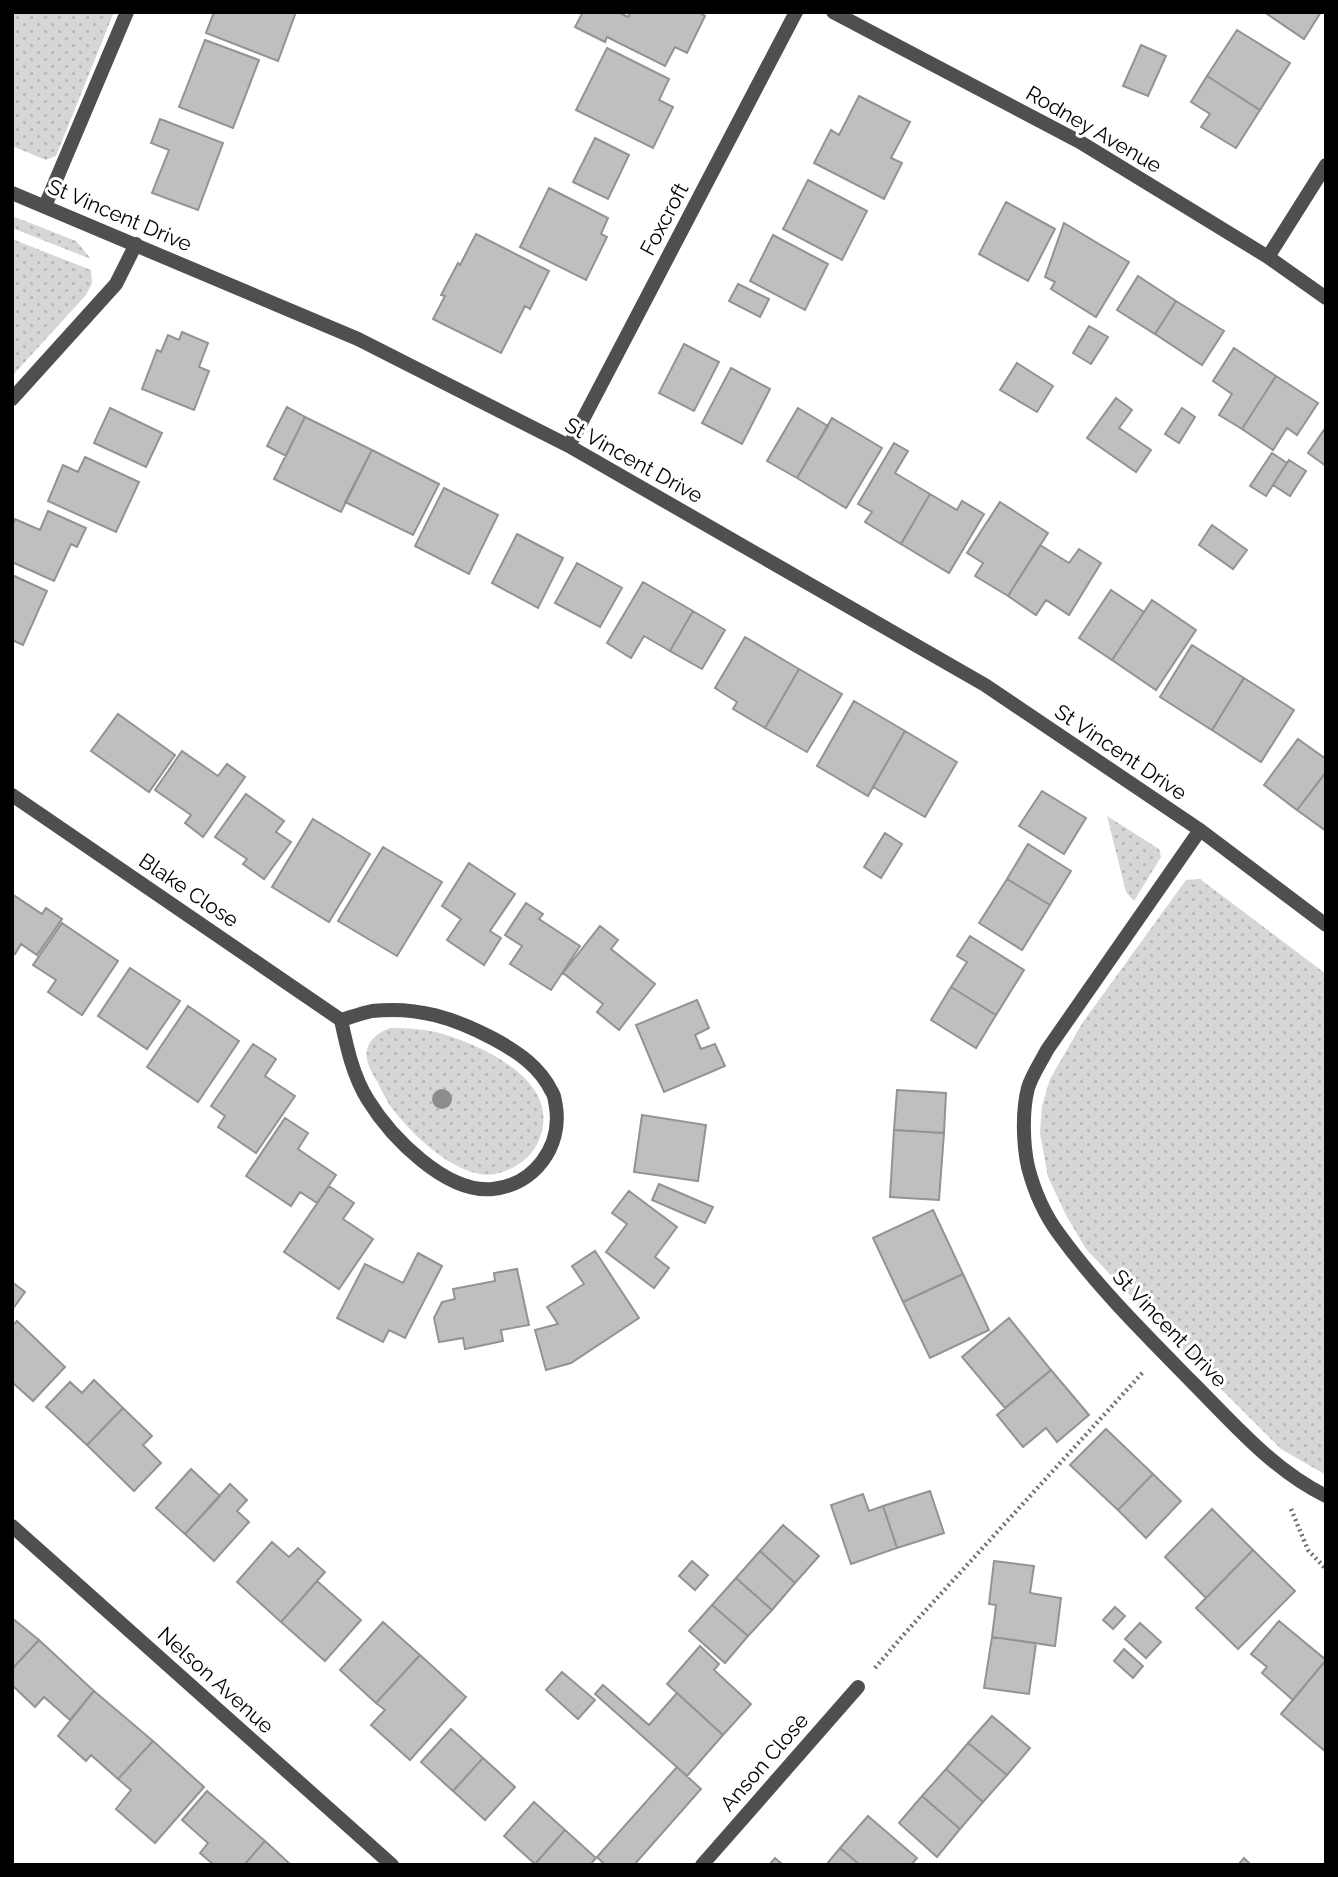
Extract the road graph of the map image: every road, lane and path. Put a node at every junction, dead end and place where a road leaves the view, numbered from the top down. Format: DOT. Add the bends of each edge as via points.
graph roads {
  1 [pos="127,12"];
  2 [pos="796,12"];
  3 [pos="833,12"];
  4 [pos="1326,165"];
  5 [pos="12,193"];
  6 [pos="45,206"];
  7 [pos="136,244"];
  8 [pos="1268,257"];
  9 [pos="1326,298"];
  10 [pos="12,398"];
  11 [pos="569,446"];
  12 [pos="12,795"];
  13 [pos="1200,830"];
  14 [pos="1326,925"];
  15 [pos="341,1020"];
  16 [pos="1162,1352"];
  17 [pos="1304,1484"];
  18 [pos="1326,1496"];
  19 [pos="12,1526"];
  20 [pos="1326,1569"];
  21 [pos="858,1687"];
  22 [pos="391,1865"];
  23 [pos="702,1865"];
  1 -- 6 [label="street"];
  2 -- 11 [label="street, Foxcroft"];
  3 -- 8 [label="street, Rodney Avenue" via="1080,142"];
  4 -- 8 [label="street"];
  5 -- 6 [label="street, St Vincent Drive"];
  6 -- 7 [label="street, St Vincent Drive"];
  7 -- 10 [label="street" via="116,284"];
  7 -- 11 [label="street, St Vincent Drive" via="358,339"];
  8 -- 9 [label="street, Rodney Avenue"];
  11 -- 13 [label="street, St Vincent Drive" via="985,685"];
  12 -- 15 [label="street, Blake Close"];
  13 -- 14 [label="street, St Vincent Drive"];
  13 -- 16 [label="street, St Vincent Drive" via="1047,1050 1028,1087 1024,1129 1028,1166 1057,1232"];
  15 -- 15 [label="street" via="370,1012 434,1014 517,1052 538,1070 554,1093 558,1120 554,1143 540,1167 525,1179 492,1189 473,1188 442,1176 388,1128 367,1099 349,1059"];
  16 -- 17 [label="street, St Vincent Drive" via="1266,1457"];
  16 -- 21 [label="path"];
  17 -- 18 [label="street, St Vincent Drive"];
  17 -- 20 [label="path" via="1290,1506 1308,1550"];
  19 -- 22 [label="street, Nelson Avenue"];
  21 -- 23 [label="street, Anson Close"];
}
